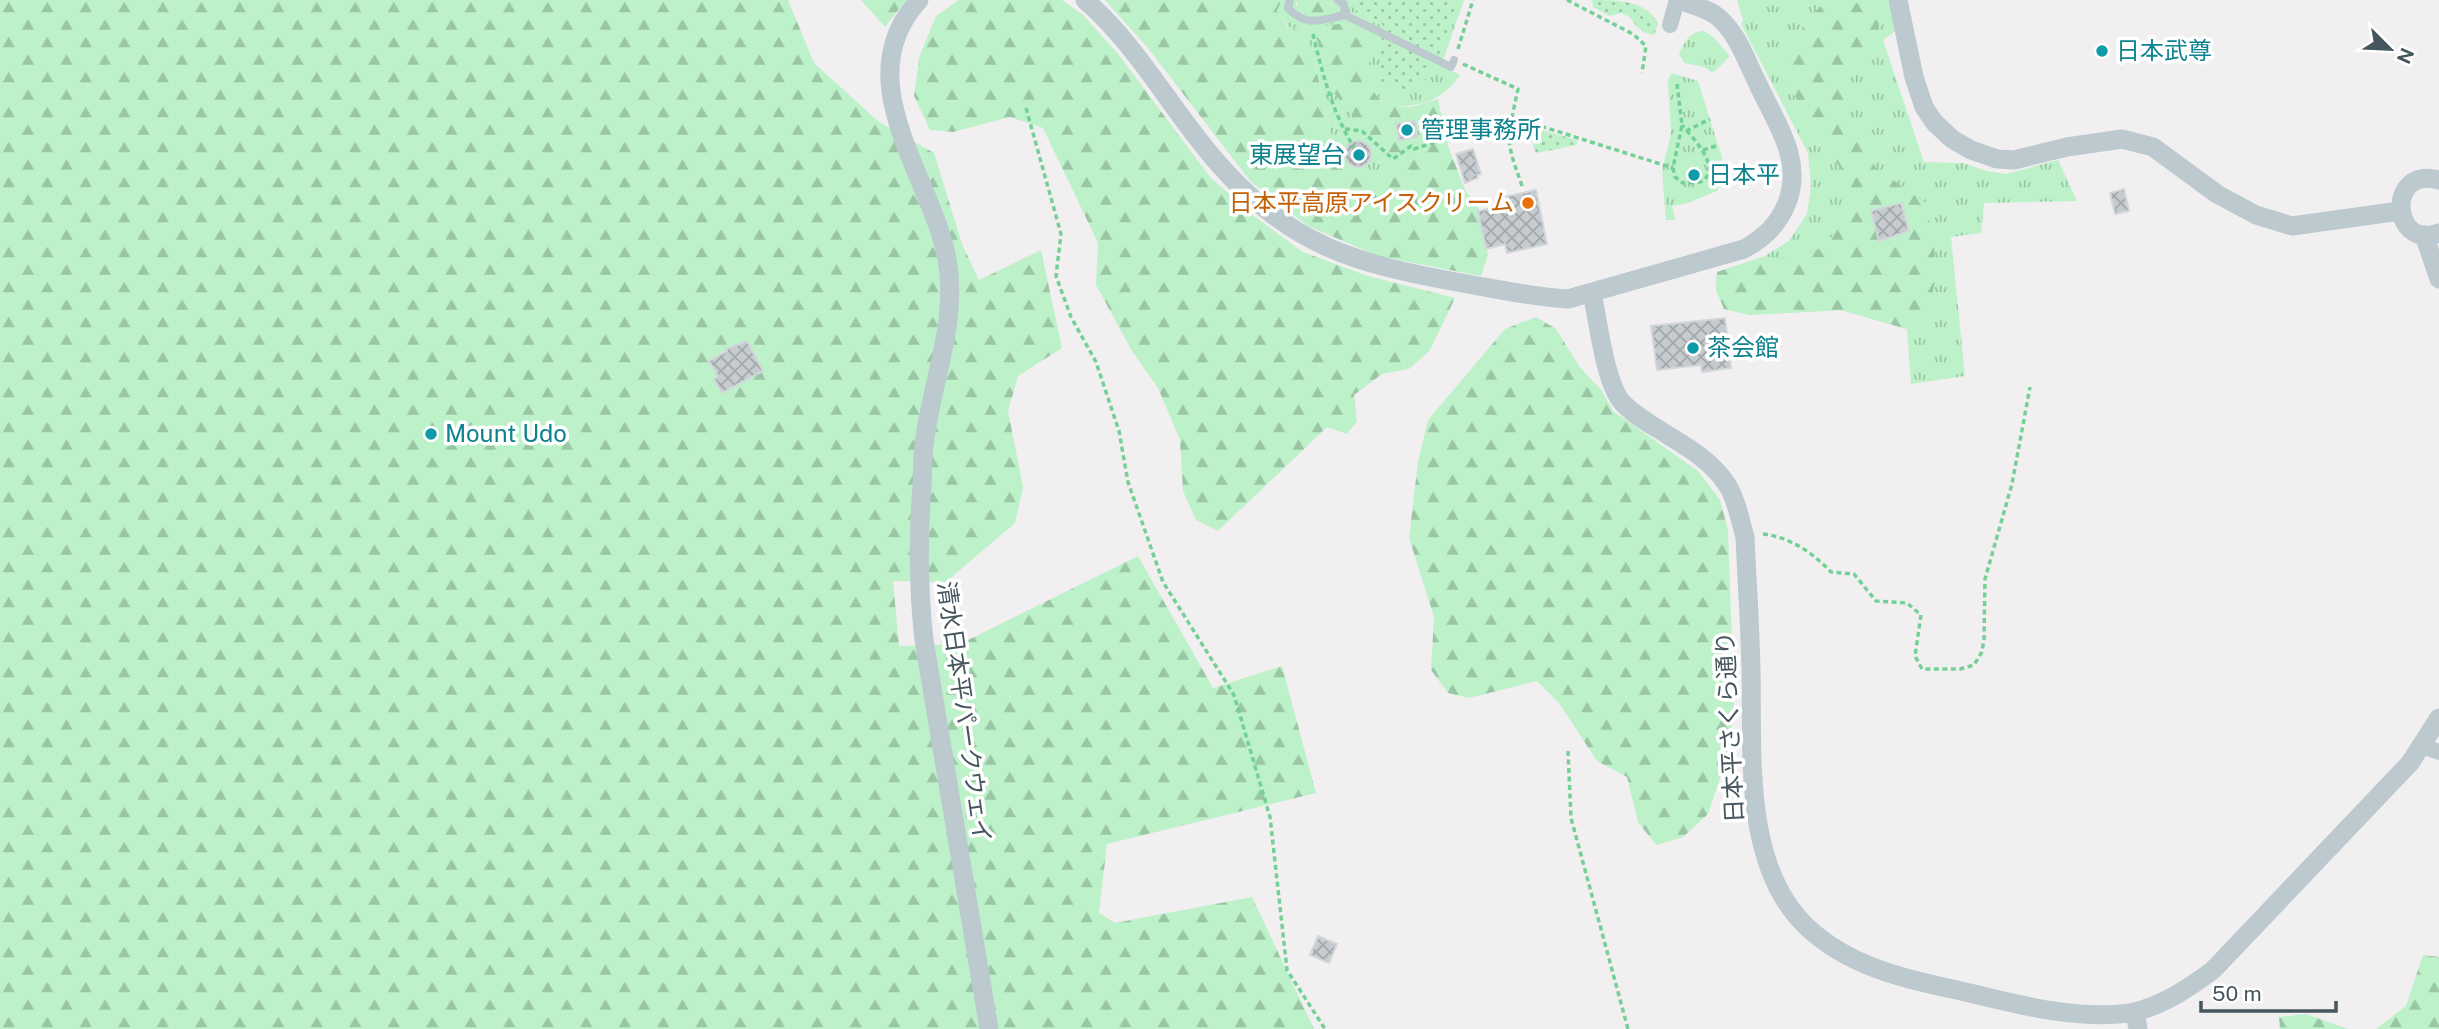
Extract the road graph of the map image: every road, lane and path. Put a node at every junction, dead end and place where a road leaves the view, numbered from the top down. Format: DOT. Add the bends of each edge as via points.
graph roads {
  1 [pos="919,0"];
  2 [pos="1085,0"];
  3 [pos="1290,0"];
  4 [pos="1338,0"];
  5 [pos="1473,0"];
  6 [pos="1567,0"];
  7 [pos="1678,0"];
  8 [pos="1898,0"];
  9 [pos="1345,15"];
  10 [pos="1310,22"];
  11 [pos="1670,25"];
  12 [pos="1454,60"];
  13 [pos="1642,72"];
  14 [pos="1677,84"];
  15 [pos="1026,108"];
  16 [pos="1512,117"];
  17 [pos="1710,119"];
  18 [pos="1682,125"];
  19 [pos="1345,129"];
  20 [pos="1508,130"];
  21 [pos="1686,131"];
  22 [pos="1719,145"];
  23 [pos="1703,150"];
  24 [pos="1359,155"];
  25 [pos="1709,164"];
  26 [pos="1724,164"];
  27 [pos="1673,168"];
  28 [pos="2439,180"];
  29 [pos="1522,186"];
  30 [pos="2400,211"];
  31 [pos="2432,234"];
  32 [pos="2439,252"];
  33 [pos="2439,269"];
  34 [pos="2439,279"];
  35 [pos="1592,293"];
  36 [pos="2030,387"];
  37 [pos="1744,532"];
  38 [pos="2439,718"];
  39 [pos="2431,749"];
  40 [pos="1568,751"];
  41 [pos="2137,1020"];
  42 [pos="989,1029"];
  43 [pos="1325,1029"];
  44 [pos="1628,1029"];
  1 -- 42 [label="street, 清水日本平パークウェイ" via="907,13 891,52 891,101 939,231 948,268 950,311 925,438 919,593"];
  2 -- 35 [label="street" via="1135,52 1216,161 1246,193 1294,231 1342,255 1427,277 1546,298"];
  3 -- 10 [label="lane" via="1288,8 1297,18"];
  4 -- 9 [label="lane" via="1344,4"];
  5 -- 12 [label="path"];
  6 -- 13 [label="path" via="1633,34 1646,46"];
  7 -- 11 [label="street"];
  7 -- 35 [label="street" via="1714,14 1735,38 1788,149 1794,169 1792,189 1773,229 1760,241"];
  8 -- 30 [label="street" via="1924,107 1952,139 1971,150 2014,160 2122,139 2153,147 2217,194 2256,215 2292,226"];
  9 -- 10 [label="lane"];
  9 -- 12 [label="lane" via="1451,67"];
  10 -- 19 [label="path" via="1327,92"];
  12 -- 16 [label="path" via="1518,89"];
  14 -- 18 [label="path"];
  15 -- 43 [label="path" via="1061,234 1056,275 1070,317 1096,362 1119,431 1128,482 1163,582 1234,695 1270,817 1287,970"];
  16 -- 20 [label="path"];
  16 -- 27 [label="path"];
  17 -- 21 [label="path"];
  18 -- 21 [label="path"];
  18 -- 27 [label="path"];
  19 -- 20 [label="path" via="1362,131 1393,159 1411,146 1414,149 1473,130"];
  19 -- 24 [label="path"];
  20 -- 29 [label="path"];
  21 -- 23 [label="path"];
  22 -- 23 [label="path"];
  23 -- 25 [label="path"];
  25 -- 26 [label="path"];
  25 -- 27 [label="path" via="1708,174 1700,181 1683,183"];
  28 -- 30 [label="street" via="2427,178 2410,185 2403,192"];
  30 -- 31 [label="street" via="2408,227"];
  31 -- 34 [label="street"];
  32 -- 33 [label="street"];
  35 -- 37 [label="street, 日本平さくら通り" via="1612,383 1622,402 1716,470 1728,487"];
  36 -- 37 [label="path" via="2012,484 1985,579 1984,639 1974,665 1922,668 1915,656 1921,615 1906,603 1877,601 1854,574 1831,572 1814,554 1773,535"];
  37 -- 41 [label="street, 日本平さくら通り" via="1754,791 1760,833 1776,881 1806,927 1862,963 1901,977 2056,1010"];
  38 -- 39 [label="street, 日本平さくら通り"];
  39 -- 41 [label="street, 日本平さくら通り" via="2410,763 2213,970"];
  40 -- 44 [label="path" via="1571,818"];
}
